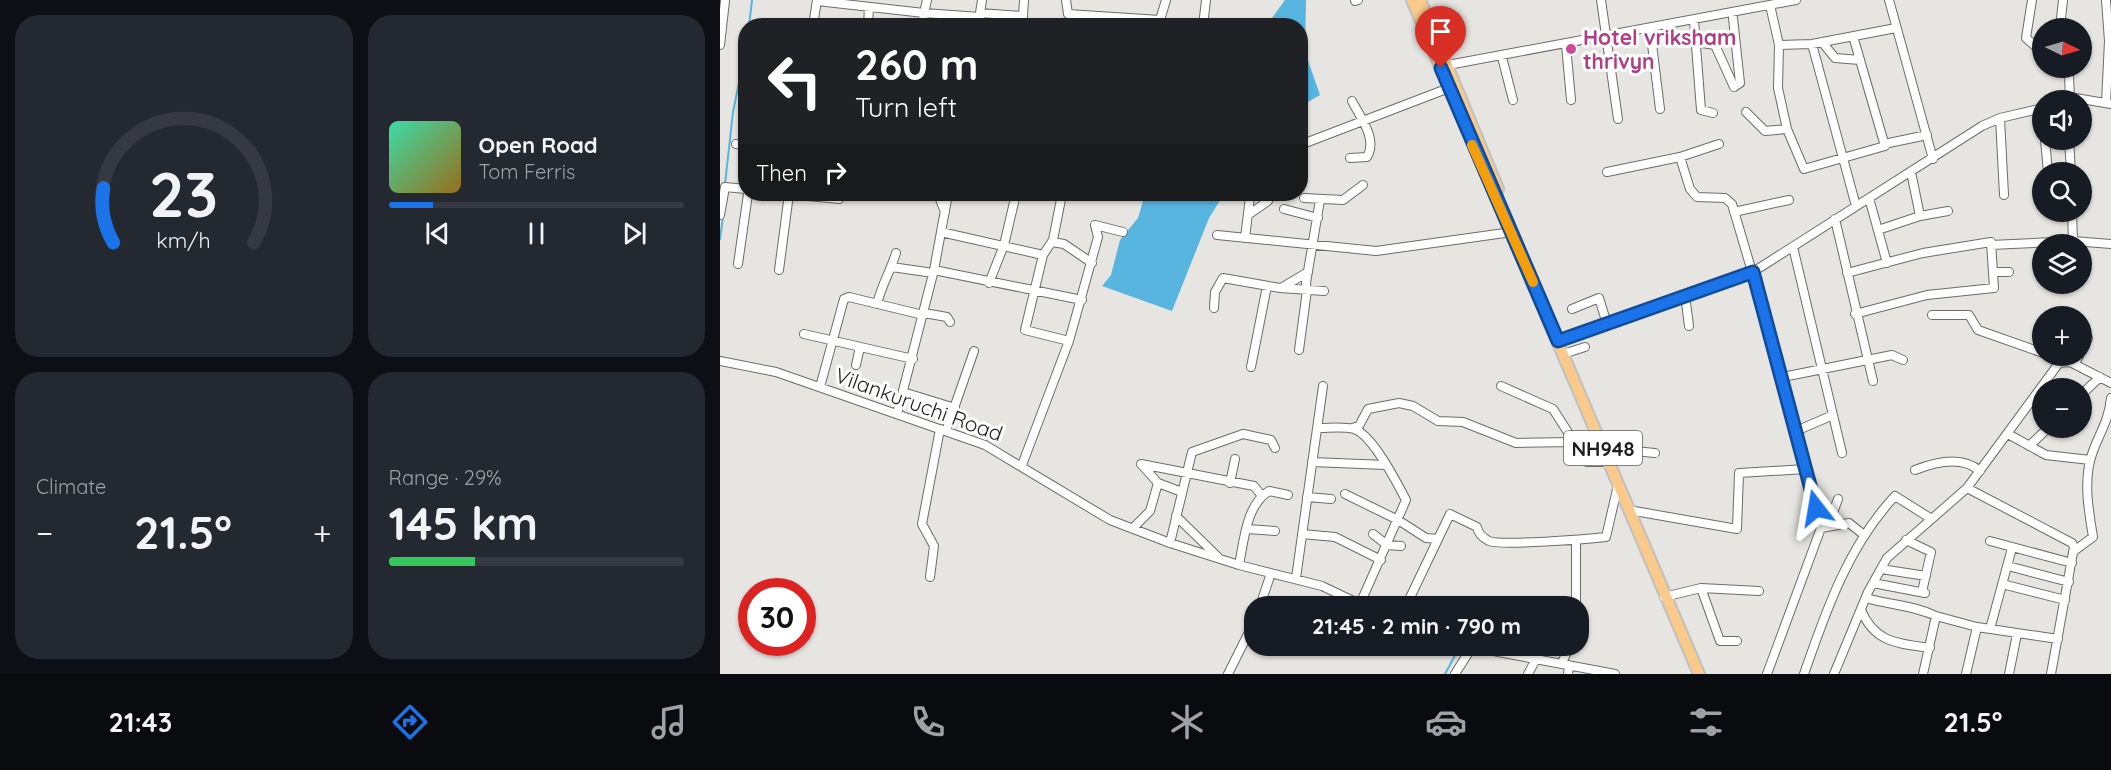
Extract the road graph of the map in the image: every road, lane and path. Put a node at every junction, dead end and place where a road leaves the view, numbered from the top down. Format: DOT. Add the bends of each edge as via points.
graph roads {
  1 [pos="927,0"];
  2 [pos="982,0"];
  3 [pos="1024,0"];
  4 [pos="1066,0"];
  5 [pos="1166,0"];
  6 [pos="1206,0"];
  7 [pos="1412,0"];
  8 [pos="1420,0"];
  9 [pos="1601,0"];
  10 [pos="1796,0"];
  11 [pos="1889,0"];
  12 [pos="2032,0"];
  13 [pos="2063,0"];
  14 [pos="2106,0"];
  15 [pos="724,1"];
  16 [pos="817,1"];
  17 [pos="1770,5"];
  18 [pos="869,7"];
  19 [pos="924,13"];
  20 [pos="980,13"];
  21 [pos="1023,16"];
  22 [pos="816,18"];
  23 [pos="868,18"];
  24 [pos="923,18"];
  25 [pos="1102,18"];
  26 [pos="1161,18"];
  27 [pos="1204,18"];
  28 [pos="1733,18"];
  29 [pos="2061,18"];
  30 [pos="1694,20"];
  31 [pos="1650,28"];
  32 [pos="1896,28"];
  33 [pos="1853,36"];
  34 [pos="1606,37"];
  35 [pos="1696,42"];
  36 [pos="1822,42"];
  37 [pos="2032,43"];
  38 [pos="1812,44"];
  39 [pos="720,45"];
  40 [pos="1566,45"];
  41 [pos="1779,45"];
  42 [pos="1502,57"];
  43 [pos="1860,60"];
  44 [pos="1448,65"];
  45 [pos="1449,88"];
  46 [pos="1513,100"];
  47 [pos="1571,100"];
  48 [pos="1352,101"];
  49 [pos="2092,102"];
  50 [pos="2108,104"];
  51 [pos="1660,109"];
  52 [pos="2032,111"];
  53 [pos="1746,112"];
  54 [pos="1713,113"];
  55 [pos="2000,118"];
  56 [pos="1618,119"];
  57 [pos="1363,121"];
  58 [pos="1786,129"];
  59 [pos="1927,135"];
  60 [pos="1308,142"];
  61 [pos="1719,144"];
  62 [pos="1884,144"];
  63 [pos="1680,157"];
  64 [pos="1350,158"];
  65 [pos="1933,159"];
  66 [pos="1843,160"];
  67 [pos="1607,172"];
  68 [pos="1911,172"];
  69 [pos="1363,185"];
  70 [pos="738,188"];
  71 [pos="2004,195"];
  72 [pos="1308,198"];
  73 [pos="1869,198"];
  74 [pos="1320,200"];
  75 [pos="1789,200"];
  76 [pos="747,201"];
  77 [pos="788,201"];
  78 [pos="941,201"];
  79 [pos="947,201"];
  80 [pos="1014,201"];
  81 [pos="1061,201"];
  82 [pos="1250,201"];
  83 [pos="1268,201"];
  84 [pos="1856,206"];
  85 [pos="1284,209"];
  86 [pos="1948,211"];
  87 [pos="1734,212"];
  88 [pos="946,213"];
  89 [pos="720,214"];
  90 [pos="1248,215"];
  91 [pos="1920,216"];
  92 [pos="1318,218"];
  93 [pos="1835,219"];
  94 [pos="1507,221"];
  95 [pos="1878,230"];
  96 [pos="941,232"];
  97 [pos="1123,232"];
  98 [pos="1512,232"];
  99 [pos="1217,236"];
  100 [pos="1245,238"];
  101 [pos="1052,242"];
  102 [pos="2092,242"];
  103 [pos="2032,243"];
  104 [pos="2111,244"];
  105 [pos="1004,245"];
  106 [pos="1314,245"];
  107 [pos="1991,245"];
  108 [pos="1793,247"];
  109 [pos="897,253"];
  110 [pos="1042,255"];
  111 [pos="1887,263"];
  112 [pos="738,264"];
  113 [pos="1092,264"];
  114 [pos="892,267"];
  115 [pos="779,270"];
  116 [pos="934,272"];
  117 [pos="1308,272"];
  118 [pos="1753,272"];
  119 [pos="1993,272"];
  120 [pos="2010,272"];
  121 [pos="1847,273"];
  122 [pos="989,283"];
  123 [pos="1267,286"];
  124 [pos="1280,288"];
  125 [pos="1307,290"];
  126 [pos="1034,291"];
  127 [pos="1324,291"];
  128 [pos="1685,295"];
  129 [pos="1083,300"];
  130 [pos="877,304"];
  131 [pos="1214,308"];
  132 [pos="1572,309"];
  133 [pos="924,314"];
  134 [pos="1855,314"];
  135 [pos="1932,315"];
  136 [pos="950,322"];
  137 [pos="1607,324"];
  138 [pos="1689,326"];
  139 [pos="804,333"];
  140 [pos="832,340"];
  141 [pos="1069,341"];
  142 [pos="1558,341"];
  143 [pos="860,347"];
  144 [pos="1585,347"];
  145 [pos="2032,349"];
  146 [pos="974,351"];
  147 [pos="1299,351"];
  148 [pos="1563,354"];
  149 [pos="912,359"];
  150 [pos="1867,360"];
  151 [pos="1903,360"];
  152 [pos="720,361"];
  153 [pos="856,365"];
  154 [pos="2058,366"];
  155 [pos="2078,366"];
  156 [pos="1251,367"];
  157 [pos="1822,369"];
  158 [pos="1783,377"];
  159 [pos="2100,377"];
  160 [pos="1873,381"];
  161 [pos="2111,382"];
  162 [pos="2092,385"];
  163 [pos="1323,386"];
  164 [pos="1501,386"];
  165 [pos="820,387"];
  166 [pos="903,392"];
  167 [pos="2111,398"];
  168 [pos="955,408"];
  169 [pos="897,414"];
  170 [pos="1833,415"];
  171 [pos="2109,425"];
  172 [pos="1317,428"];
  173 [pos="1352,428"];
  174 [pos="943,430"];
  175 [pos="1796,431"];
  176 [pos="2008,434"];
  177 [pos="2037,438"];
  178 [pos="1573,441"];
  179 [pos="2029,446"];
  180 [pos="1275,448"];
  181 [pos="1603,448"];
  182 [pos="1655,453"];
  183 [pos="1842,453"];
  184 [pos="1235,459"];
  185 [pos="2090,460"];
  186 [pos="1312,462"];
  187 [pos="1608,462"];
  188 [pos="1022,465"];
  189 [pos="1386,465"];
  190 [pos="1806,469"];
  191 [pos="1915,470"];
  192 [pos="1980,471"];
  193 [pos="1187,474"];
  194 [pos="1158,483"];
  195 [pos="1230,483"];
  196 [pos="1618,485"];
  197 [pos="1967,488"];
  198 [pos="1182,492"];
  199 [pos="1345,494"];
  200 [pos="1288,495"];
  201 [pos="1262,496"];
  202 [pos="1307,497"];
  203 [pos="1330,499"];
  204 [pos="1838,499"];
  205 [pos="1629,510"];
  206 [pos="1176,516"];
  207 [pos="1930,518"];
  208 [pos="1398,520"];
  209 [pos="1825,527"];
  210 [pos="1133,528"];
  211 [pos="1247,529"];
  212 [pos="1275,531"];
  213 [pos="1302,534"];
  214 [pos="1373,534"];
  215 [pos="1864,535"];
  216 [pos="1438,538"];
  217 [pos="1906,540"];
  218 [pos="1576,541"];
  219 [pos="1990,541"];
  220 [pos="1170,543"];
  221 [pos="1387,545"];
  222 [pos="1401,546"];
  223 [pos="2012,548"];
  224 [pos="2074,551"];
  225 [pos="1220,560"];
  226 [pos="1381,560"];
  227 [pos="2072,563"];
  228 [pos="1239,566"];
  229 [pos="2008,566"];
  230 [pos="1881,569"];
  231 [pos="1271,573"];
  232 [pos="1926,576"];
  233 [pos="930,577"];
  234 [pos="1296,578"];
  235 [pos="2069,582"];
  236 [pos="1873,584"];
  237 [pos="2002,584"];
  238 [pos="1701,588"];
  239 [pos="1759,591"];
  240 [pos="1263,596"];
  241 [pos="1343,596"];
  242 [pos="1366,596"];
  243 [pos="1411,596"];
  244 [pos="1576,596"];
  245 [pos="1664,597"];
  246 [pos="1866,598"];
  247 [pos="2065,600"];
  248 [pos="1861,610"];
  249 [pos="1936,616"];
  250 [pos="1977,627"];
  251 [pos="1990,629"];
  252 [pos="2018,634"];
  253 [pos="2058,639"];
  254 [pos="1737,641"];
  255 [pos="1244,642"];
  256 [pos="1930,648"];
  257 [pos="1466,656"];
  258 [pos="1520,656"];
  259 [pos="1568,656"];
  260 [pos="1536,659"];
  261 [pos="1566,664"];
  262 [pos="1228,674"];
  263 [pos="1455,674"];
  264 [pos="1528,674"];
  265 [pos="1568,674"];
  266 [pos="1613,674"];
  267 [pos="1699,674"];
  268 [pos="1767,674"];
  269 [pos="1804,674"];
  270 [pos="1834,674"];
  271 [pos="1923,674"];
  272 [pos="1966,674"];
  273 [pos="2008,674"];
  274 [pos="2051,674"];
  1 -- 19 [label="street"];
  2 -- 20 [label="street"];
  3 -- 21 [label="street"];
  4 -- 25 [label="street" via="1068,14"];
  5 -- 26 [label="street"];
  6 -- 27 [label="street"];
  7 -- 45 [label="highway, NH948"];
  8 -- 44 [label="highway, NH948"];
  9 -- 34 [label="street"];
  10 -- 17 [label="street"];
  11 -- 32 [label="street"];
  12 -- 37 [label="street" via="2026,38"];
  13 -- 29 [label="street"];
  14 -- 50 [label="street"];
  15 -- 39 [label="street"];
  16 -- 18 [label="street"];
  16 -- 22 [label="street"];
  17 -- 30 [label="street"];
  17 -- 41 [label="street"];
  18 -- 19 [label="street"];
  18 -- 23 [label="street"];
  19 -- 20 [label="street" via="980,17"];
  19 -- 24 [label="street"];
  20 -- 21 [label="street"];
  28 -- 35 [label="street" via="1740,84 1734,87 1715,45"];
  30 -- 31 [label="street"];
  30 -- 35 [label="street"];
  31 -- 34 [label="street"];
  31 -- 51 [label="street"];
  32 -- 33 [label="street"];
  32 -- 59 [label="street"];
  33 -- 36 [label="street"];
  33 -- 43 [label="street"];
  34 -- 40 [label="street"];
  34 -- 56 [label="street"];
  35 -- 54 [label="street" via="1701,110"];
  36 -- 38 [label="street"];
  36 -- 43 [label="street" via="1835,58"];
  38 -- 41 [label="street"];
  38 -- 66 [label="street"];
  40 -- 42 [label="street"];
  40 -- 47 [label="street"];
  41 -- 58 [label="street" via="1778,88"];
  42 -- 44 [label="street"];
  42 -- 46 [label="street"];
  43 -- 62 [label="street"];
  44 -- 94 [label="highway, NH948" via="1494,176"];
  45 -- 57 [label="street"];
  45 -- 94 [label="highway, NH948"];
  48 -- 57 [label="street"];
  49 -- 50 [label="street"];
  52 -- 55 [label="street"];
  53 -- 58 [label="street" via="1766,131"];
  55 -- 65 [label="street"];
  55 -- 71 [label="street"];
  57 -- 60 [label="street"];
  57 -- 64 [label="street" via="1370,136 1370,152 1367,157"];
  58 -- 66 [label="street" via="1804,169"];
  59 -- 62 [label="street"];
  59 -- 65 [label="street"];
  61 -- 63 [label="street"];
  62 -- 66 [label="street"];
  63 -- 67 [label="street"];
  63 -- 87 [label="street" via="1690,189 1697,198 1725,198"];
  65 -- 68 [label="street"];
  66 -- 84 [label="street"];
  68 -- 73 [label="street"];
  68 -- 91 [label="street"];
  69 -- 74 [label="street" via="1342,200"];
  70 -- 89 [label="street" via="727,187"];
  72 -- 74 [label="street"];
  73 -- 84 [label="street"];
  73 -- 95 [label="street"];
  74 -- 92 [label="street"];
  75 -- 87 [label="street"];
  76 -- 112 [label="street"];
  77 -- 115 [label="street"];
  78 -- 88 [label="street"];
  79 -- 88 [label="street"];
  80 -- 105 [label="street"];
  81 -- 101 [label="street"];
  82 -- 90 [label="street"];
  83 -- 90 [label="street"];
  84 -- 93 [label="street"];
  85 -- 92 [label="street"];
  86 -- 91 [label="street"];
  87 -- 118 [label="street"];
  88 -- 96 [label="street"];
  90 -- 100 [label="street"];
  91 -- 95 [label="street"];
  92 -- 106 [label="street"];
  93 -- 108 [label="street"];
  93 -- 121 [label="street"];
  94 -- 98 [label="highway, NH948"];
  95 -- 111 [label="street"];
  96 -- 105 [label="street"];
  96 -- 116 [label="street"];
  97 -- 113 [label="street" via="1095,225 1098,237"];
  98 -- 106 [label="street" via="1376,251"];
  98 -- 142 [label="highway, NH948"];
  99 -- 100 [label="street"];
  100 -- 106 [label="street"];
  101 -- 110 [label="street"];
  101 -- 113 [label="street" via="1064,244"];
  102 -- 104 [label="street"];
  103 -- 107 [label="street"];
  105 -- 110 [label="street"];
  105 -- 122 [label="street"];
  106 -- 117 [label="street"];
  107 -- 111 [label="street" via="1923,253"];
  107 -- 119 [label="street"];
  108 -- 118 [label="street"];
  108 -- 157 [label="street"];
  109 -- 114 [label="street"];
  110 -- 126 [label="street"];
  111 -- 121 [label="street"];
  113 -- 129 [label="street"];
  114 -- 116 [label="street"];
  114 -- 130 [label="street" via="882,280"];
  116 -- 122 [label="street"];
  116 -- 133 [label="street"];
  117 -- 124 [label="street"];
  117 -- 125 [label="street"];
  118 -- 128 [label="street"];
  118 -- 158 [label="street"];
  119 -- 120 [label="street"];
  119 -- 134 [label="street" via="1994,288 1927,295"];
  121 -- 134 [label="street"];
  122 -- 126 [label="street"];
  123 -- 124 [label="street"];
  123 -- 131 [label="street" via="1223,278 1215,292"];
  123 -- 156 [label="street"];
  124 -- 125 [label="street"];
  125 -- 127 [label="street"];
  125 -- 147 [label="street"];
  126 -- 129 [label="street"];
  126 -- 141 [label="street" via="1025,330"];
  128 -- 137 [label="street"];
  128 -- 138 [label="street"];
  129 -- 141 [label="street"];
  130 -- 133 [label="street"];
  130 -- 140 [label="street" via="844,298"];
  132 -- 137 [label="street" via="1599,298"];
  133 -- 136 [label="street" via="947,317"];
  133 -- 149 [label="street"];
  134 -- 150 [label="street"];
  135 -- 145 [label="street" via="1969,315 1978,330"];
  137 -- 142 [label="street"];
  139 -- 140 [label="street"];
  140 -- 143 [label="street"];
  140 -- 165 [label="street"];
  141 -- 188 [label="street"];
  142 -- 148 [label="highway, NH948"];
  143 -- 149 [label="street"];
  143 -- 153 [label="street"];
  144 -- 148 [label="street"];
  146 -- 168 [label="street"];
  148 -- 181 [label="highway, NH948"];
  149 -- 166 [label="street"];
  150 -- 151 [label="street" via="1892,355"];
  150 -- 157 [label="street"];
  150 -- 160 [label="street"];
  152 -- 165 [label="street, Vilankuruchi Road" via="776,372"];
  154 -- 176 [label="street"];
  155 -- 159 [label="street"];
  157 -- 158 [label="street"];
  157 -- 170 [label="street"];
  158 -- 175 [label="street"];
  159 -- 161 [label="street"];
  159 -- 162 [label="street"];
  163 -- 172 [label="street"];
  164 -- 178 [label="street" via="1553,409"];
  165 -- 169 [label="street, Vilankuruchi Road"];
  166 -- 168 [label="street"];
  166 -- 169 [label="street"];
  167 -- 171 [label="street"];
  168 -- 174 [label="street"];
  169 -- 174 [label="street, Vilankuruchi Road"];
  170 -- 175 [label="street"];
  170 -- 183 [label="street"];
  171 -- 185 [label="street"];
  172 -- 173 [label="street"];
  172 -- 186 [label="street"];
  173 -- 178 [label="street" via="1359,426 1368,409 1398,403 1413,406 1438,421 1463,422 1516,443"];
  173 -- 189 [label="street" via="1360,432"];
  174 -- 188 [label="street, Vilankuruchi Road" via="985,445"];
  174 -- 233 [label="street" via="922,524 934,546"];
  175 -- 190 [label="street"];
  176 -- 179 [label="street"];
  176 -- 192 [label="street"];
  177 -- 179 [label="street"];
  178 -- 187 [label="street" via="1587,462"];
  179 -- 185 [label="street" via="2046,455"];
  180 -- 193 [label="street" via="1271,440 1243,434 1192,452"];
  181 -- 182 [label="street"];
  181 -- 187 [label="highway, NH948"];
  184 -- 195 [label="street"];
  185 -- 224 [label="street" via="2086,488 2093,537"];
  186 -- 189 [label="street"];
  186 -- 202 [label="street"];
  187 -- 196 [label="highway, NH948"];
  188 -- 210 [label="street, Vilankuruchi Road" via="1110,520"];
  189 -- 208 [label="street" via="1406,500"];
  190 -- 205 [label="street" via="1739,473 1737,528"];
  190 -- 209 [label="street"];
  191 -- 192 [label="street" via="1937,461 1972,464"];
  192 -- 197 [label="street"];
  193 -- 194 [label="street" via="1141,464"];
  193 -- 195 [label="street"];
  193 -- 198 [label="street"];
  194 -- 198 [label="street"];
  194 -- 210 [label="street" via="1150,511"];
  195 -- 201 [label="street" via="1254,486"];
  196 -- 205 [label="highway, NH948"];
  196 -- 218 [label="street" via="1606,537"];
  197 -- 207 [label="street"];
  197 -- 224 [label="street" via="2072,543"];
  198 -- 206 [label="street"];
  199 -- 208 [label="street"];
  200 -- 201 [label="street" via="1269,491"];
  201 -- 211 [label="street" via="1251,512"];
  202 -- 203 [label="street"];
  202 -- 213 [label="street"];
  204 -- 209 [label="street"];
  205 -- 245 [label="highway, NH948"];
  206 -- 220 [label="street"];
  206 -- 225 [label="street"];
  207 -- 215 [label="street" via="1895,496"];
  207 -- 217 [label="street"];
  208 -- 216 [label="street" via="1426,538"];
  208 -- 221 [label="street"];
  209 -- 215 [label="street" via="1850,523"];
  209 -- 268 [label="street"];
  210 -- 220 [label="street, Vilankuruchi Road"];
  211 -- 212 [label="street"];
  211 -- 228 [label="street"];
  213 -- 226 [label="street" via="1335,537"];
  213 -- 234 [label="street"];
  214 -- 221 [label="street"];
  215 -- 269 [label="street" via="1828,607"];
  216 -- 218 [label="street" via="1450,514 1477,527 1490,541"];
  216 -- 243 [label="street"];
  217 -- 230 [label="street"];
  217 -- 232 [label="street" via="1931,552"];
  218 -- 244 [label="street"];
  219 -- 223 [label="street"];
  220 -- 225 [label="street, Vilankuruchi Road"];
  221 -- 222 [label="street"];
  221 -- 226 [label="street"];
  223 -- 227 [label="street"];
  223 -- 229 [label="street"];
  224 -- 227 [label="street"];
  225 -- 228 [label="street, Vilankuruchi Road"];
  226 -- 242 [label="street"];
  227 -- 235 [label="street"];
  228 -- 231 [label="street, Vilankuruchi Road"];
  229 -- 235 [label="street"];
  229 -- 237 [label="street"];
  230 -- 232 [label="street"];
  230 -- 236 [label="street"];
  231 -- 234 [label="street, Vilankuruchi Road"];
  231 -- 240 [label="street"];
  232 -- 236 [label="street" via="1924,593"];
  234 -- 241 [label="street, Vilankuruchi Road"];
  235 -- 247 [label="street"];
  236 -- 246 [label="street"];
  237 -- 247 [label="street"];
  237 -- 251 [label="street"];
  238 -- 239 [label="street"];
  238 -- 245 [label="street"];
  238 -- 254 [label="street" via="1720,641"];
  245 -- 267 [label="highway, NH948"];
  246 -- 248 [label="street"];
  246 -- 249 [label="street" via="1917,607"];
  247 -- 253 [label="street"];
  248 -- 256 [label="street" via="1867,625 1888,641"];
  248 -- 270 [label="street"];
  249 -- 250 [label="street"];
  249 -- 256 [label="street"];
  250 -- 251 [label="street"];
  250 -- 272 [label="street"];
  251 -- 252 [label="street"];
  252 -- 253 [label="street"];
  252 -- 273 [label="street"];
  253 -- 274 [label="street"];
  255 -- 262 [label="street"];
  256 -- 271 [label="street"];
  257 -- 263 [label="street"];
  258 -- 260 [label="street"];
  259 -- 261 [label="street"];
  260 -- 261 [label="street"];
  260 -- 264 [label="street"];
  261 -- 265 [label="street"];
  261 -- 266 [label="street"];
}
